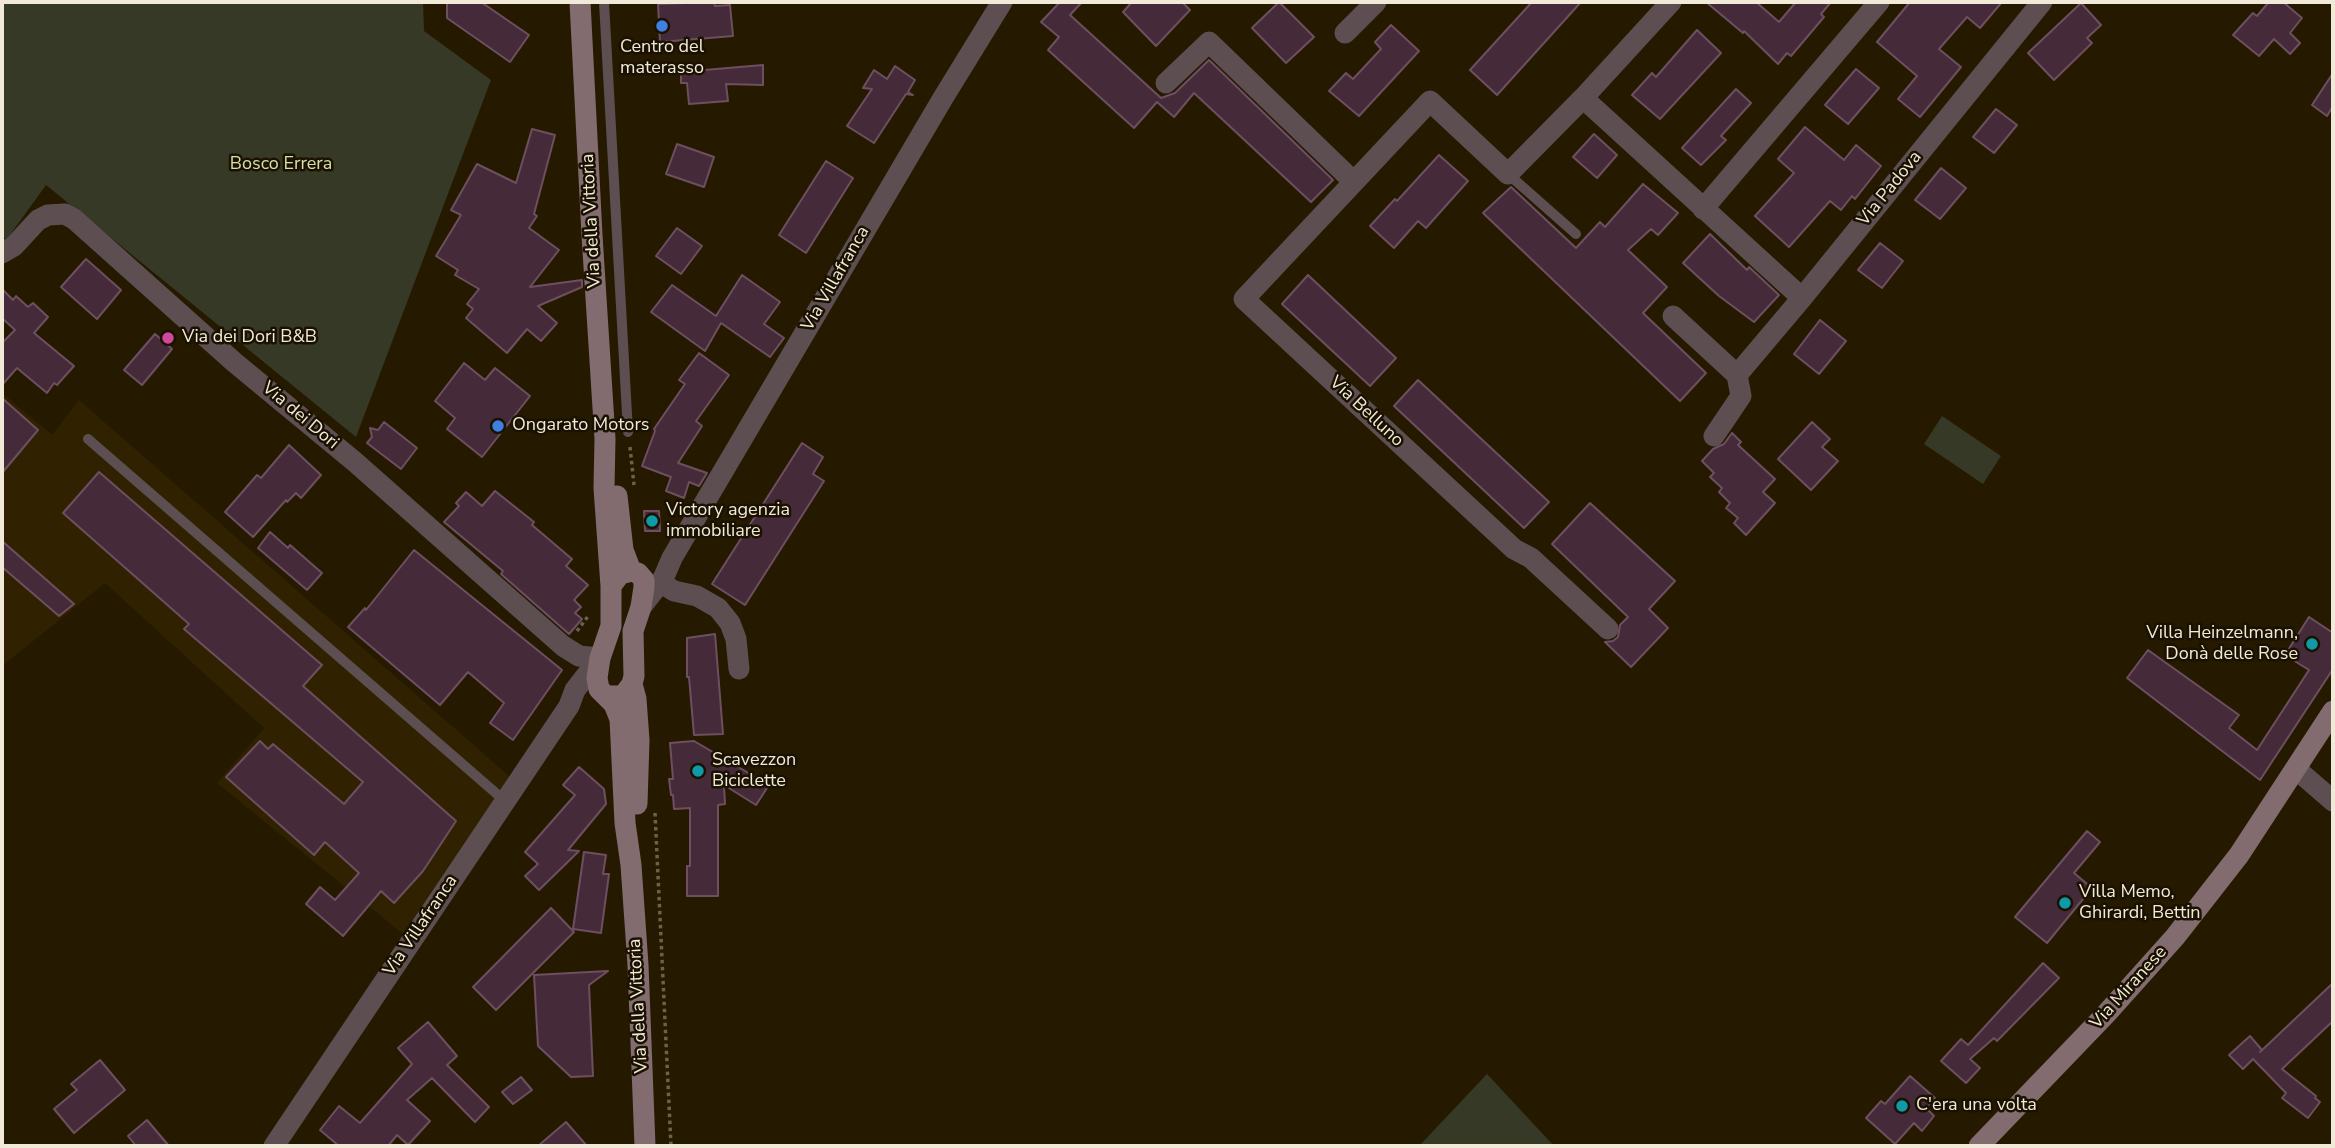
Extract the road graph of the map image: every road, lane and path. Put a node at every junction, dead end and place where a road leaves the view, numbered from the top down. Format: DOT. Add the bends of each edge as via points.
graph roads {
  1 [pos="580,2"];
  2 [pos="604,2"];
  3 [pos="1002,2"];
  4 [pos="1376,2"];
  5 [pos="1671,2"];
  6 [pos="1879,2"];
  7 [pos="2032,5"];
  8 [pos="1345,33"];
  9 [pos="1166,83"];
  10 [pos="1583,98"];
  11 [pos="1508,174"];
  12 [pos="1354,182"];
  13 [pos="1703,209"];
  14 [pos="1576,234"];
  15 [pos="2,253"];
  16 [pos="1802,298"];
  17 [pos="1673,316"];
  18 [pos="1737,375"];
  19 [pos="628,432"];
  20 [pos="1714,436"];
  21 [pos="88,439"];
  22 [pos="605,439"];
  23 [pos="672,558"];
  24 [pos="635,572"];
  25 [pos="660,582"];
  26 [pos="611,586"];
  27 [pos="641,607"];
  28 [pos="1608,629"];
  29 [pos="600,659"];
  30 [pos="739,669"];
  31 [pos="632,684"];
  32 [pos="606,695"];
  33 [pos="569,706"];
  34 [pos="2333,711"];
  35 [pos="2296,769"];
  36 [pos="505,801"];
  37 [pos="2333,801"];
  38 [pos="631,865"];
  39 [pos="657,897"];
  40 [pos="274,1146"];
  41 [pos="645,1146"];
  42 [pos="671,1146"];
  43 [pos="1979,1146"];
  1 -- 22 [label="main road, Via della Vittoria"];
  2 -- 19 [label="lane"];
  3 -- 23 [label="street, Via Villafranca"];
  4 -- 8 [label="street"];
  5 -- 10 [label="street"];
  6 -- 13 [label="street"];
  7 -- 16 [label="street, Via Padova"];
  9 -- 12 [label="street" via="1209,42"];
  10 -- 11 [label="street"];
  10 -- 13 [label="street"];
  11 -- 12 [label="street, Via Belluno" via="1430,101"];
  11 -- 14 [label="lane"];
  12 -- 28 [label="street, Via Belluno" via="1244,299 1514,549 1531,558"];
  13 -- 16 [label="street"];
  15 -- 29 [label="street, Via dei Dori" via="48,215 65,214 74,219 563,646 579,656"];
  16 -- 18 [label="street, Via Padova"];
  17 -- 18 [label="street"];
  18 -- 20 [label="street" via="1741,396"];
  21 -- 36 [label="lane"];
  22 -- 24 [label="main road, Via della Vittoria" via="623,550"];
  22 -- 26 [label="main road, Via della Vittoria"];
  23 -- 24 [label="street" via="650,571"];
  23 -- 25 [label="street, Via Villafranca"];
  24 -- 26 [label="main road" via="620,574"];
  24 -- 27 [label="main road, Via della Vittoria" via="644,580"];
  25 -- 27 [label="street, Via Villafranca"];
  25 -- 30 [label="street" via="718,608 736,639"];
  26 -- 29 [label="main road, Via della Vittoria" via="611,626"];
  27 -- 31 [label="main road, Via della Vittoria" via="633,631"];
  29 -- 32 [label="main road, Via della Vittoria" via="597,678"];
  29 -- 33 [label="street, Via Villafranca" via="575,690"];
  31 -- 32 [label="main road" via="623,696"];
  31 -- 38 [label="main road, Via della Vittoria" via="639,740"];
  32 -- 33 [label="street"];
  32 -- 38 [label="main road, Via della Vittoria" via="620,719"];
  33 -- 36 [label="street, Via Villafranca"];
  34 -- 35 [label="main road, Via Miranese"];
  35 -- 37 [label="street"];
  35 -- 43 [label="main road, Via Miranese" via="2239,855 2175,937"];
  36 -- 40 [label="street, Via Villafranca"];
  38 -- 41 [label="main road, Via della Vittoria"];
  39 -- 42 [label="path"];
}
